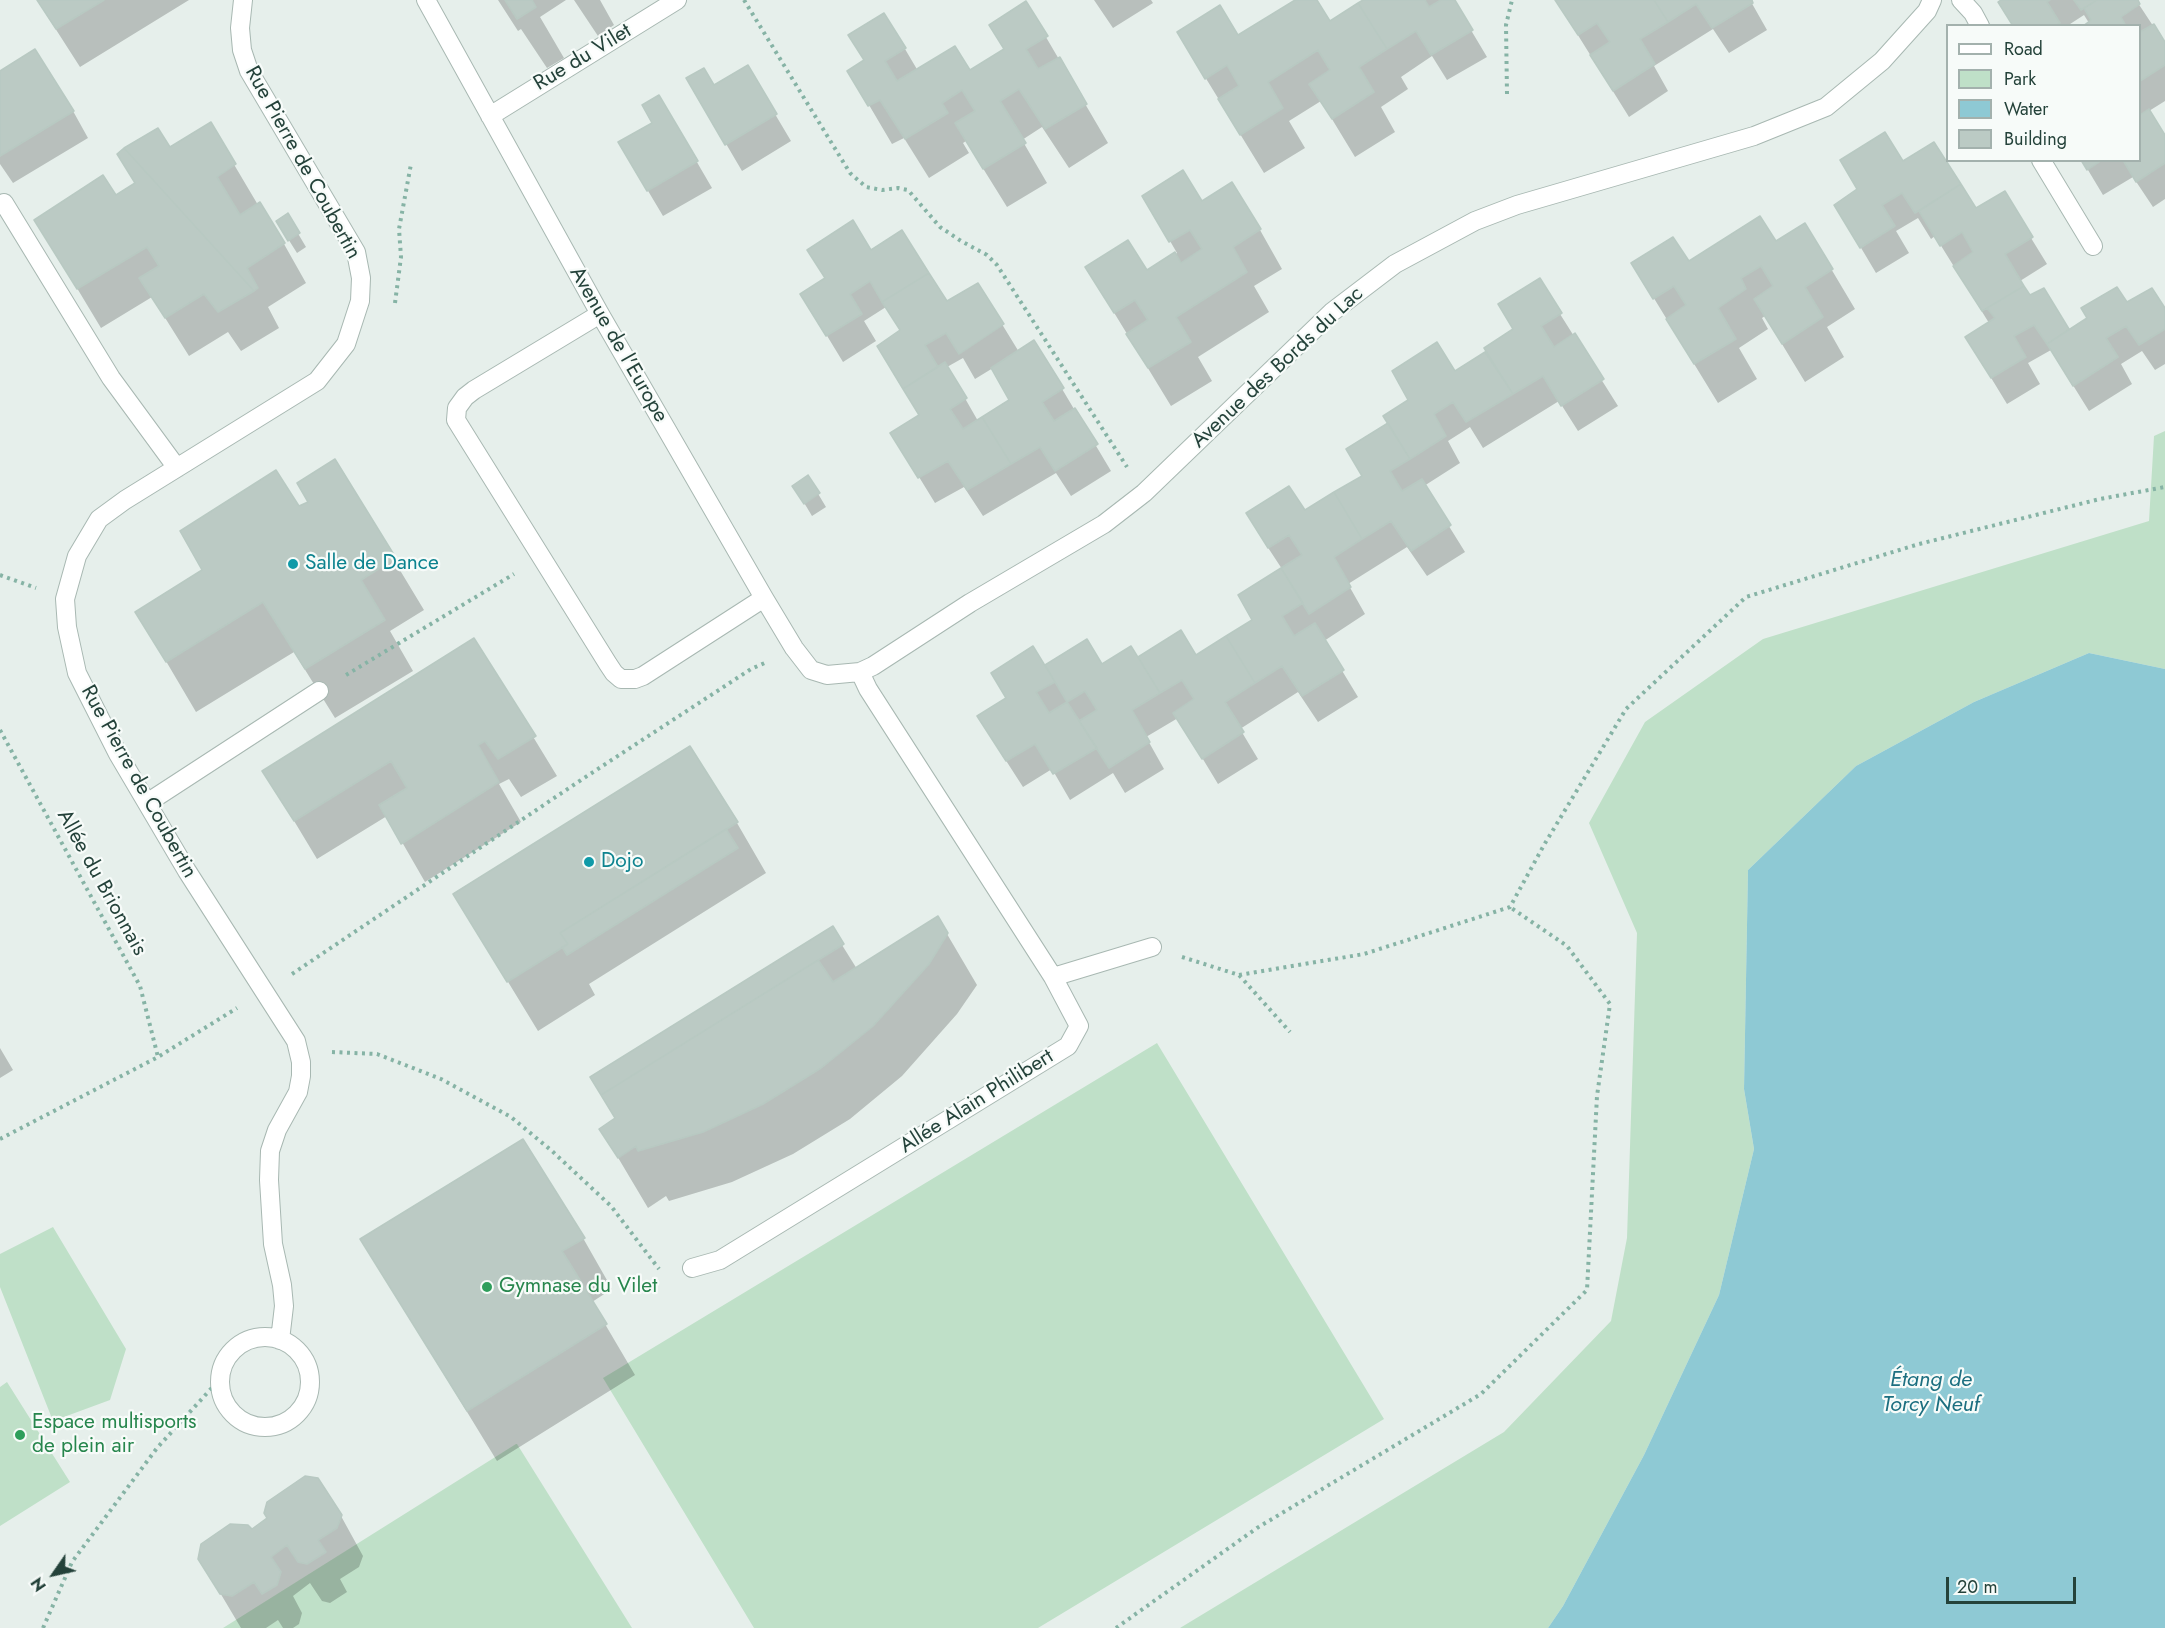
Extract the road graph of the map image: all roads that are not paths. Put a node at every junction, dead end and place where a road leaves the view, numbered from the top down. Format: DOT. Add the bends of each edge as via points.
graph roads {
  1 [pos="243,0"];
  2 [pos="426,0"];
  3 [pos="677,0"];
  4 [pos="1932,0"];
  5 [pos="1960,0"];
  6 [pos="1979,24"];
  7 [pos="490,116"];
  8 [pos="2042,162"];
  9 [pos="4,203"];
  10 [pos="2093,246"];
  11 [pos="600,314"];
  12 [pos="177,468"];
  13 [pos="764,598"];
  14 [pos="860,672"];
  15 [pos="828,675"];
  16 [pos="319,691"];
  17 [pos="147,803"];
  18 [pos="1152,947"];
  19 [pos="1053,977"];
  20 [pos="692,1268"];
  21 [pos="280,1340"];
  1 -- 12 [label="street, Rue Pierre de Coubertin" via="240,28 249,71 356,252 360,301 346,344 317,381"];
  2 -- 7 [label="street, Avenue de l'Europe"];
  3 -- 7 [label="street, Rue du Vilet"];
  4 -- 14 [label="street, Avenue des Bords du Lac" via="1927,11 1882,62 1826,107 1754,136 1475,220 1395,264 1332,312 1144,493 1104,524"];
  5 -- 6 [label="street"];
  7 -- 11 [label="street, Avenue de l'Europe"];
  8 -- 10 [label="street"];
  9 -- 12 [label="street" via="111,378"];
  11 -- 13 [label="street, Avenue de l'Europe"];
  11 -- 13 [label="street" via="474,390 457,408 456,420 621,679 643,676"];
  12 -- 17 [label="street, Rue Pierre de Coubertin" via="99,519 77,556 65,599 77,673"];
  13 -- 15 [label="street, Avenue de l'Europe" via="811,670"];
  14 -- 15 [label="street, Avenue des Bords du Lac"];
  14 -- 19 [label="street, Allée Alain Philibert"];
  16 -- 17 [label="street"];
  17 -- 21 [label="street, Rue Pierre de Coubertin" via="296,1041 299,1053 298,1092 277,1130 270,1151 268,1180 273,1244 284,1306"];
  18 -- 19 [label="street"];
  19 -- 20 [label="street, Allée Alain Philibert" via="1079,1026 1068,1046 720,1260"];
  21 -- 21 [label="street" via="296,1349 310,1376 307,1399 293,1419 275,1427 257,1428 237,1418 224,1402 219,1380 226,1358 238,1345 252,1339"];
}
